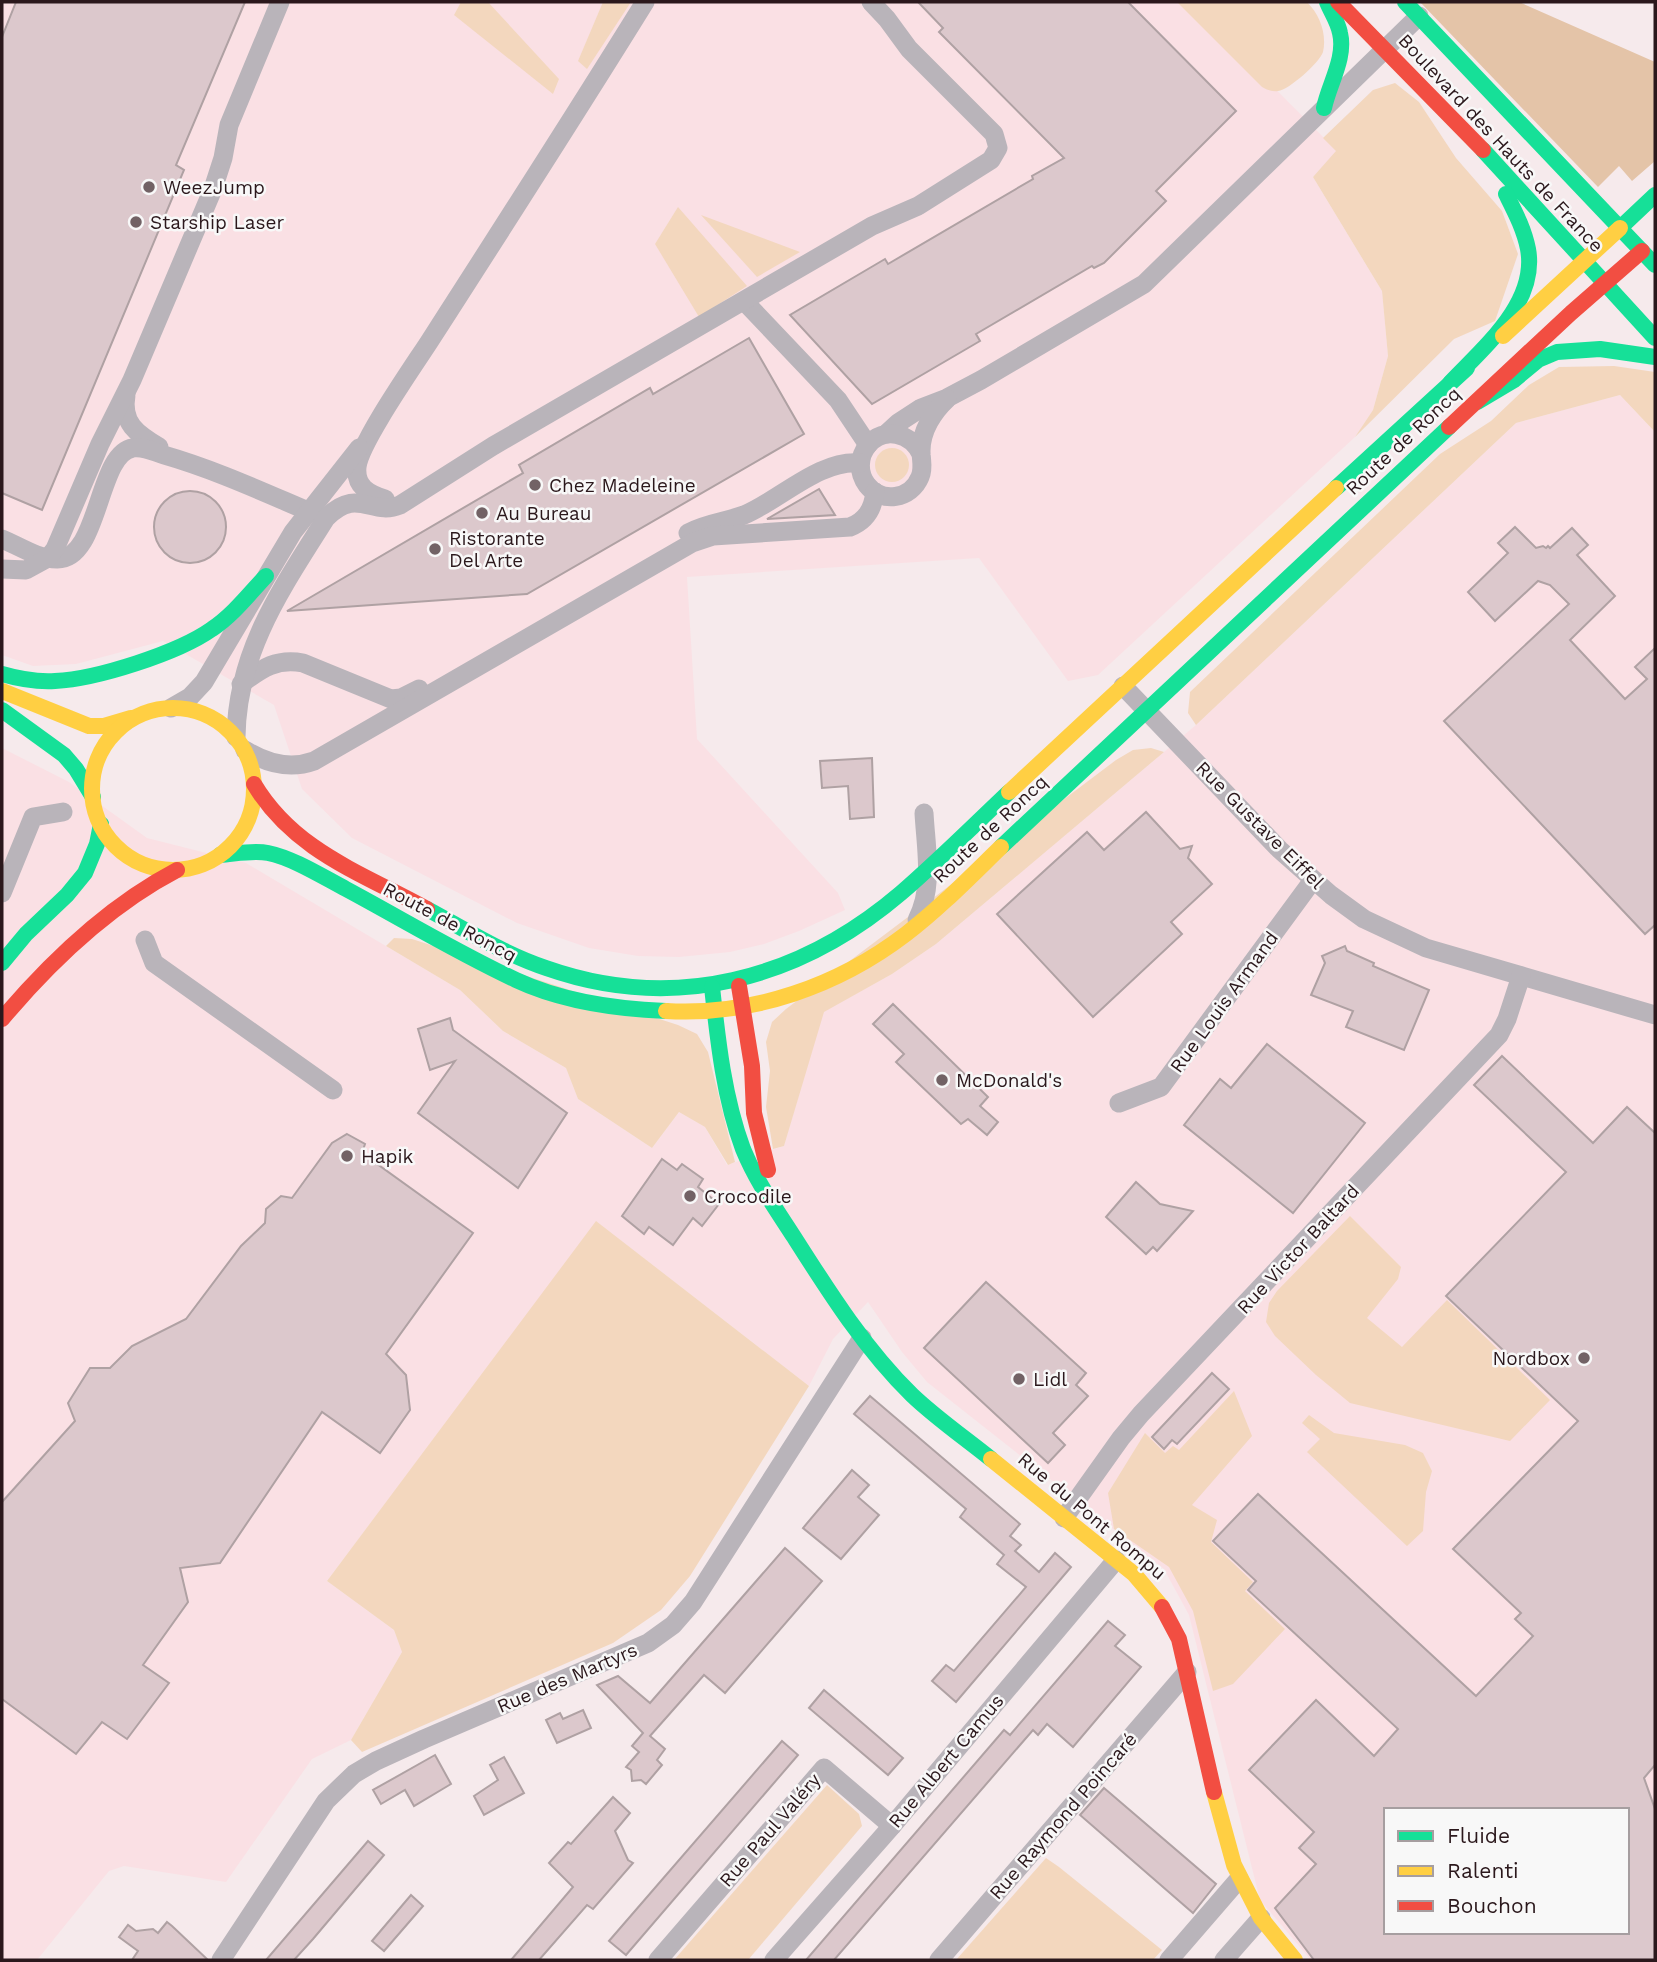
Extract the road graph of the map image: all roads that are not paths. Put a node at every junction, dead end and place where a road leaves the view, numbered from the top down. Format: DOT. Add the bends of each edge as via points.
graph roads {
  1 [pos="281,2"];
  2 [pos="645,2"];
  3 [pos="871,2"];
  4 [pos="1327,2"];
  5 [pos="1339,2"];
  6 [pos="1412,9"];
  7 [pos="1385,48"];
  8 [pos="1324,108"];
  9 [pos="1466,131"];
  10 [pos="1655,195"];
  11 [pos="1620,228"];
  12 [pos="1655,238"];
  13 [pos="1642,251"];
  14 [pos="1613,257"];
  15 [pos="1584,263"];
  16 [pos="1655,265"];
  17 [pos="1604,283"];
  18 [pos="744,300"];
  19 [pos="1655,338"];
  20 [pos="1655,357"];
  21 [pos="1450,383"];
  22 [pos="127,392"];
  23 [pos="947,398"];
  24 [pos="1476,401"];
  25 [pos="377,426"];
  26 [pos="886,434"];
  27 [pos="864,454"];
  28 [pos="921,454"];
  29 [pos="181,459"];
  30 [pos="875,492"];
  31 [pos="407,500"];
  32 [pos="308,511"];
  33 [pos="2,540"];
  34 [pos="48,558"];
  35 [pos="2,569"];
  36 [pos="265,576"];
  37 [pos="2,674"];
  38 [pos="241,684"];
  39 [pos="1123,686"];
  40 [pos="2,691"];
  41 [pos="171,708"];
  42 [pos="2,710"];
  43 [pos="1147,710"];
  44 [pos="136,717"];
  45 [pos="240,743"];
  46 [pos="254,784"];
  47 [pos="93,797"];
  48 [pos="63,812"];
  49 [pos="924,813"];
  50 [pos="101,824"];
  51 [pos="220,855"];
  52 [pos="928,869"];
  53 [pos="177,870"];
  54 [pos="1313,880"];
  55 [pos="2,893"];
  56 [pos="914,928"];
  57 [pos="145,940"];
  58 [pos="2,963"];
  59 [pos="1521,975"];
  60 [pos="738,980"];
  61 [pos="711,984"];
  62 [pos="743,1004"];
  63 [pos="715,1009"];
  64 [pos="1655,1015"];
  65 [pos="2,1019"];
  66 [pos="333,1090"];
  67 [pos="1119,1103"];
  68 [pos="795,1238"];
  69 [pos="862,1338"];
  70 [pos="1064,1518"];
  71 [pos="1116,1560"];
  72 [pos="1187,1672"];
  73 [pos="892,1826"];
  74 [pos="1240,1879"];
  75 [pos="1261,1918"];
  76 [pos="221,1960"];
  77 [pos="658,1960"];
  78 [pos="774,1960"];
  79 [pos="939,1960"];
  80 [pos="1169,1960"];
  81 [pos="1224,1960"];
  82 [pos="1295,1960"];
  1 -- 22 [label="street" via="229,125 215,182"];
  2 -- 25 [label="street"];
  3 -- 18 [label="street" via="909,49 994,134 996,154 918,206 872,226"];
  4 -- 8 [label="main road" via="1340,34 1338,60"];
  5 -- 7 [label="main road, Boulevard des Hauts de France"];
  6 -- 7 [label="street"];
  6 -- 11 [label="main road, Boulevard des Hauts de France"];
  7 -- 8 [label="street"];
  7 -- 9 [label="main road, Boulevard des Hauts de France"];
  8 -- 23 [label="street" via="1144,284"];
  9 -- 15 [label="main road, Boulevard des Hauts de France"];
  9 -- 21 [label="main road" via="1521,219 1530,262 1512,315"];
  10 -- 11 [label="main road, Route de Roncq"];
  11 -- 13 [label="main road, Boulevard des Hauts de France"];
  11 -- 14 [label="main road, Boulevard des Hauts de France"];
  11 -- 15 [label="main road, Route de Roncq"];
  12 -- 13 [label="main road, Route de Roncq"];
  13 -- 14 [label="main road"];
  13 -- 16 [label="main road, Boulevard des Hauts de France"];
  13 -- 17 [label="main road, Route de Roncq"];
  14 -- 15 [label="main road"];
  14 -- 17 [label="main road, Boulevard des Hauts de France"];
  15 -- 17 [label="main road, Boulevard des Hauts de France"];
  15 -- 21 [label="main road, Route de Roncq"];
  17 -- 19 [label="main road, Boulevard des Hauts de France"];
  17 -- 24 [label="main road, Route de Roncq"];
  18 -- 27 [label="street" via="838,400"];
  18 -- 31 [label="street"];
  20 -- 24 [label="main road" via="1605,351 1554,353"];
  21 -- 39 [label="main road, Route de Roncq"];
  22 -- 29 [label="street" via="125,412 134,430"];
  22 -- 34 [label="street" via="62,537"];
  23 -- 26 [label="street" via="921,408"];
  23 -- 28 [label="street" via="925,429"];
  24 -- 43 [label="main road, Route de Roncq"];
  25 -- 31 [label="street" via="358,462 359,484 385,499"];
  25 -- 32 [label="street"];
  26 -- 27 [label="street"];
  26 -- 28 [label="street" via="901,435"];
  27 -- 30 [label="street" via="862,477"];
  27 -- 38 [label="street" via="753,511 699,527 401,698 391,699 289,661 267,666"];
  28 -- 30 [label="street" via="922,474 911,490 893,497"];
  29 -- 32 [label="street"];
  29 -- 34 [label="street" via="143,448 125,451 115,462 78,550 67,558"];
  30 -- 45 [label="street" via="868,513 850,527 713,536 692,543 314,761 278,764 261,759"];
  31 -- 38 [label="street" via="393,508 347,504 326,518 273,602"];
  32 -- 36 [label="street"];
  33 -- 34 [label="street"];
  34 -- 35 [label="street" via="26,570"];
  36 -- 37 [label="main road" via="222,621 179,646 61,681"];
  36 -- 41 [label="street" via="204,682"];
  38 -- 45 [label="street" via="236,707"];
  39 -- 43 [label="street, Rue Gustave Eiffel"];
  39 -- 52 [label="main road, Route de Roncq"];
  40 -- 44 [label="main road" via="89,726"];
  41 -- 44 [label="main road"];
  41 -- 45 [label="main road" via="211,717"];
  42 -- 47 [label="main road" via="64,755"];
  43 -- 54 [label="street, Rue Gustave Eiffel"];
  43 -- 56 [label="main road, Route de Roncq"];
  44 -- 47 [label="main road" via="102,750 94,772"];
  45 -- 46 [label="main road"];
  46 -- 51 [label="main road" via="246,824"];
  46 -- 61 [label="main road, Route de Roncq" via="278,820 332,860 524,959 613,984"];
  47 -- 50 [label="main road"];
  48 -- 55 [label="street" via="33,817"];
  49 -- 52 [label="street"];
  50 -- 53 [label="main road" via="114,844 132,858"];
  50 -- 58 [label="main road" via="95,855 83,878"];
  51 -- 53 [label="main road"];
  51 -- 63 [label="main road, Route de Roncq" via="260,852 279,857 516,980 557,996 639,1010"];
  52 -- 56 [label="street" via="924,903"];
  52 -- 60 [label="main road, Route de Roncq" via="831,943 777,969"];
  53 -- 65 [label="main road" via="145,888 59,957"];
  54 -- 59 [label="street, Rue Gustave Eiffel" via="1364,919 1395,935"];
  54 -- 67 [label="street, Rue Louis Armand" via="1161,1087"];
  56 -- 62 [label="main road, Route de Roncq" via="828,981 787,996"];
  57 -- 66 [label="street" via="154,963"];
  59 -- 64 [label="street, Rue Gustave Eiffel"];
  59 -- 70 [label="street, Rue Victor Baltard" via="1499,1035 1141,1414"];
  60 -- 61 [label="main road, Route de Roncq"];
  60 -- 62 [label="main road, Rue du Pont Rompu"];
  61 -- 63 [label="main road, Rue du Pont Rompu"];
  62 -- 63 [label="main road, Route de Roncq"];
  62 -- 68 [label="main road, Rue du Pont Rompu" via="760,1141"];
  63 -- 68 [label="main road, Rue du Pont Rompu" via="743,1150"];
  68 -- 69 [label="main road, Rue du Pont Rompu"];
  69 -- 70 [label="main road, Rue du Pont Rompu" via="914,1397"];
  69 -- 76 [label="street, Rue des Martyrs" via="693,1602 673,1625 636,1649 412,1744 354,1774 327,1801"];
  70 -- 71 [label="main road, Rue du Pont Rompu"];
  71 -- 72 [label="main road, Rue du Pont Rompu" via="1142,1581 1166,1612"];
  71 -- 73 [label="street, Rue Albert Camus"];
  72 -- 74 [label="main road, Rue du Pont Rompu" via="1218,1812"];
  72 -- 79 [label="street, Rue Raymond Poincaré"];
  73 -- 77 [label="street, Rue Paul Valéry" via="824,1768"];
  73 -- 78 [label="street, Rue Albert Camus"];
  74 -- 75 [label="main road, Rue du Pont Rompu"];
  74 -- 80 [label="street"];
  75 -- 81 [label="street"];
  75 -- 82 [label="main road, Rue du Pont Rompu"];
}
